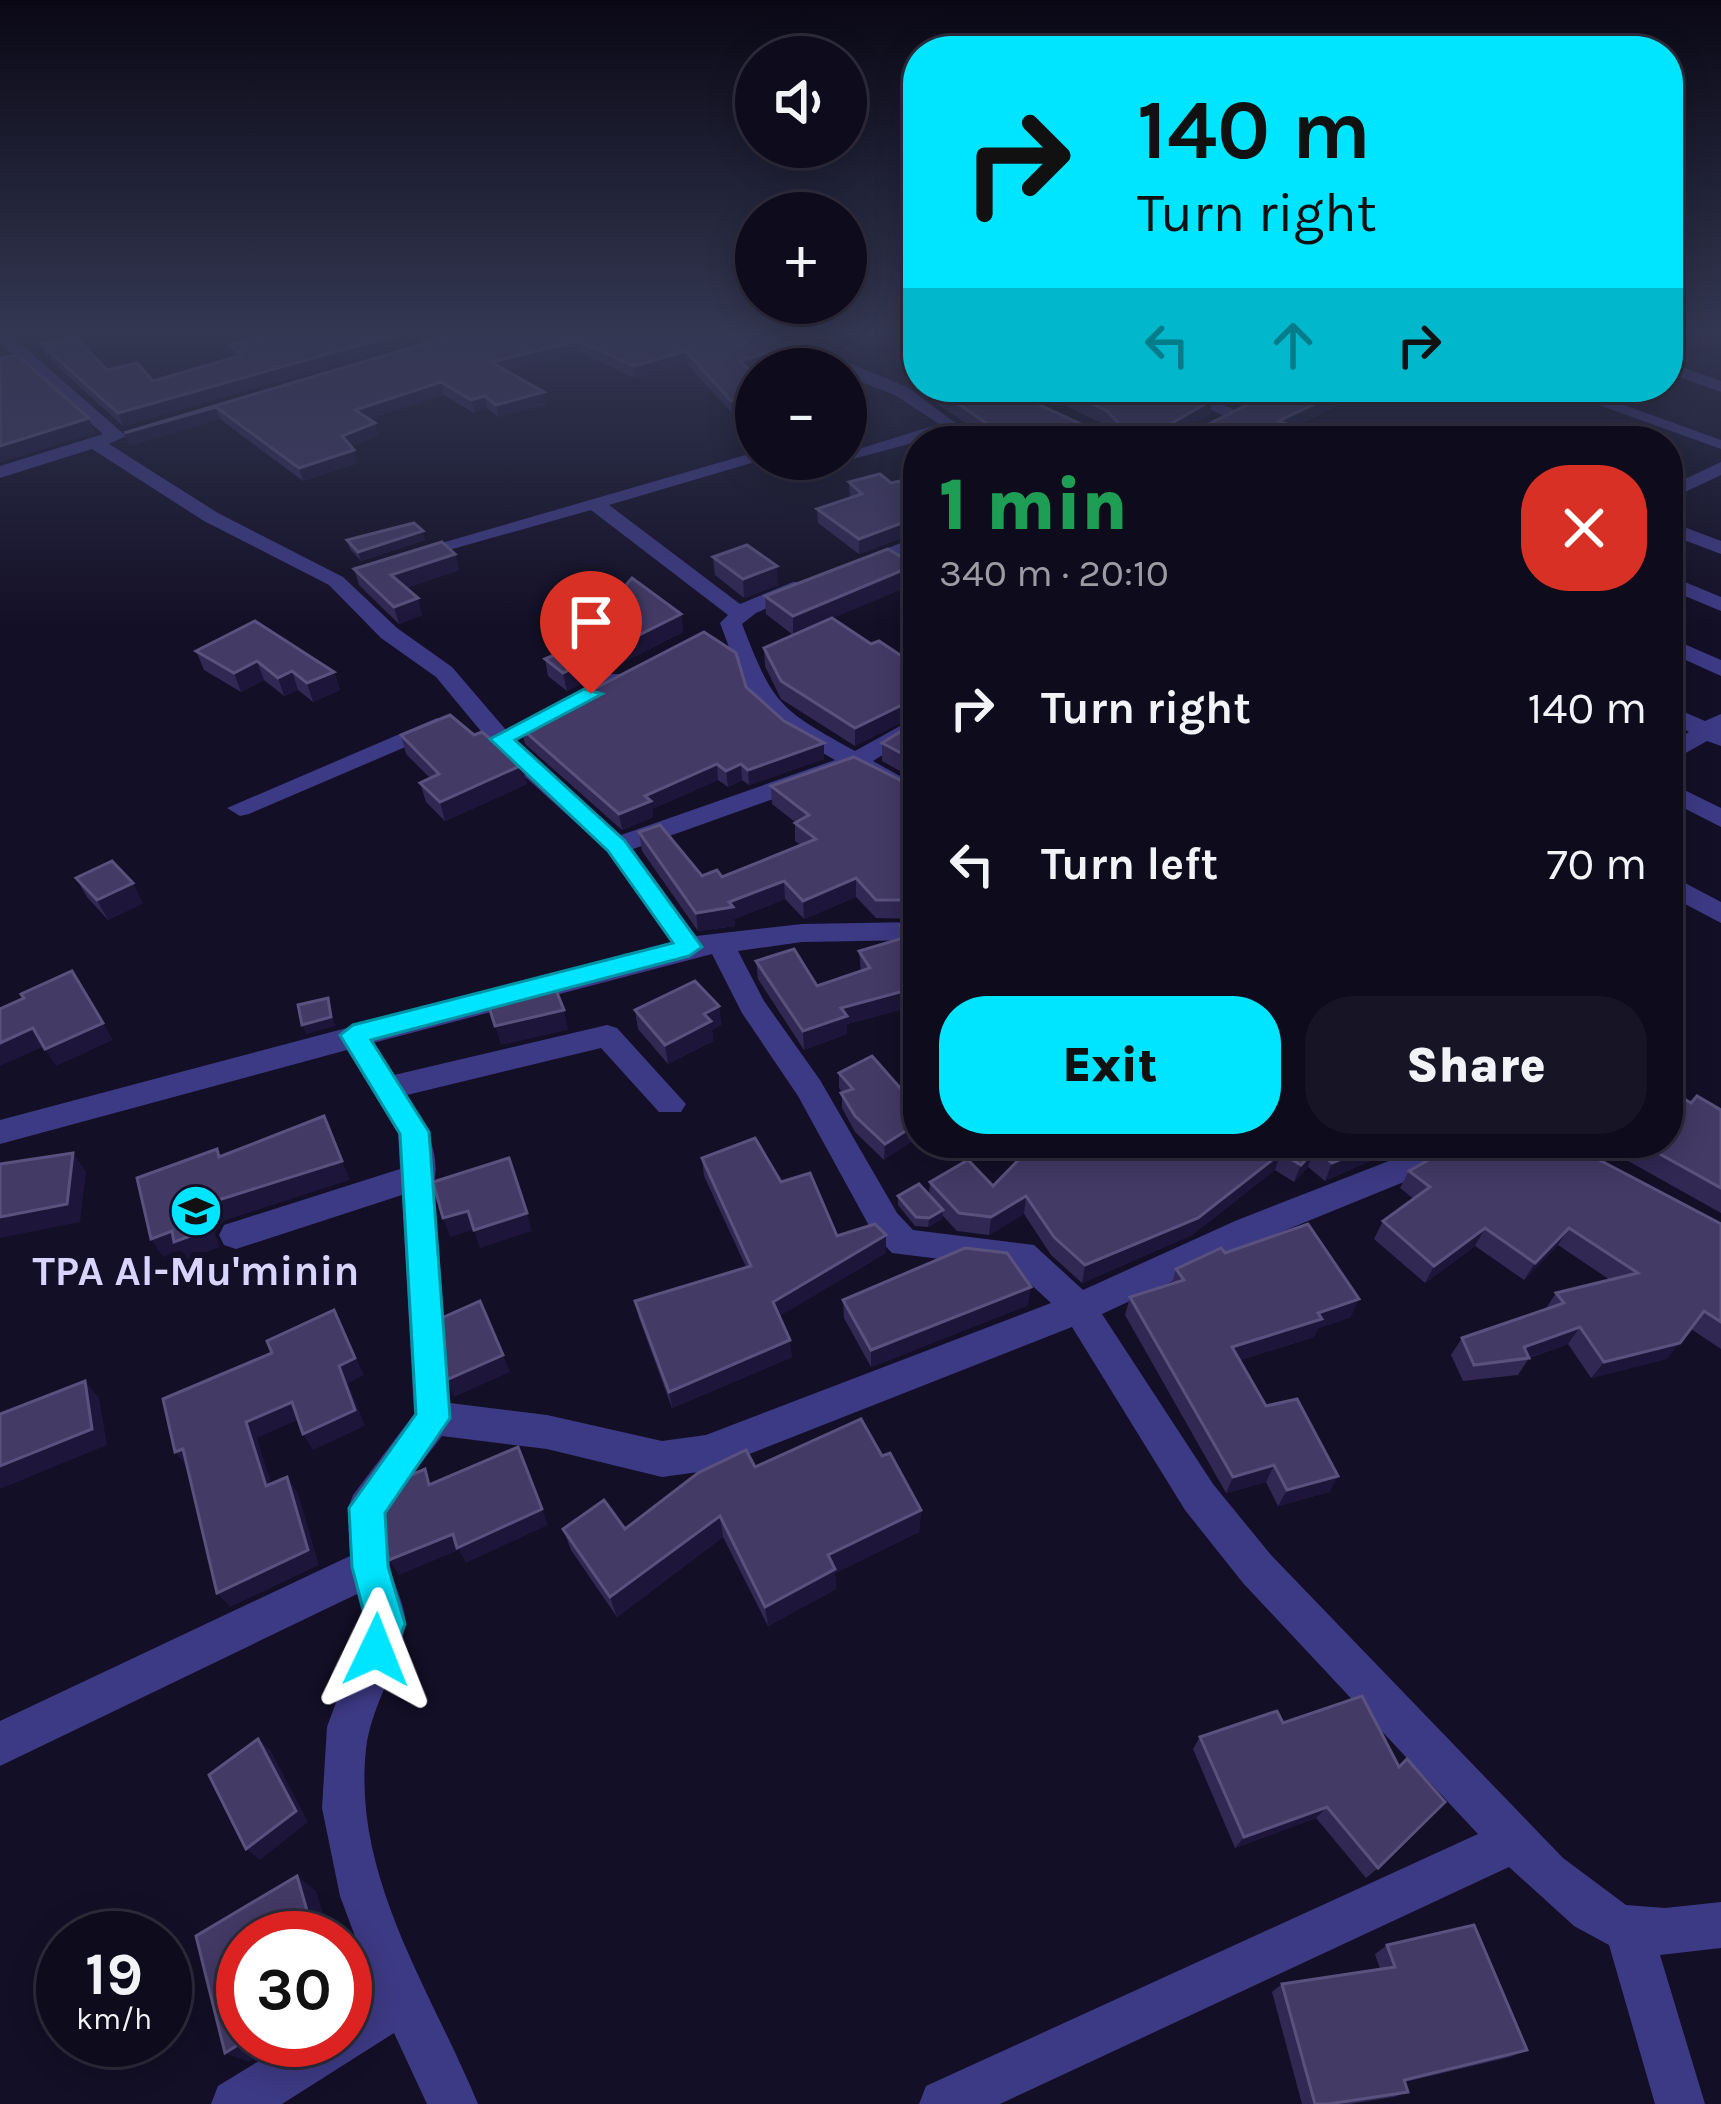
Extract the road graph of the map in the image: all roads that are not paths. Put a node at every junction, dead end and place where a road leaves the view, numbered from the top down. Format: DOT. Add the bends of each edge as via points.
graph roads {
  1 [pos="110,430"];
  2 [pos="136,430"];
  3 [pos="1683,430"];
  4 [pos="1691,430"];
  5 [pos="117,436"];
  6 [pos="94,442"];
  7 [pos="903,442"];
  8 [pos="1720,443"];
  9 [pos="867,453"];
  10 [pos="735,464"];
  11 [pos="1721,468"];
  12 [pos="0,472"];
  13 [pos="1692,483"];
  14 [pos="1683,487"];
  15 [pos="1721,495"];
  16 [pos="595,505"];
  17 [pos="1683,532"];
  18 [pos="903,548"];
  19 [pos="1721,548"];
  20 [pos="398,559"];
  21 [pos="1683,588"];
  22 [pos="1721,605"];
  23 [pos="729,619"];
  24 [pos="1683,651"];
  25 [pos="639,667"];
  26 [pos="1721,669"];
  27 [pos="476,708"];
  28 [pos="1683,718"];
  29 [pos="1716,731"];
  30 [pos="903,732"];
  31 [pos="501,739"];
  32 [pos="1683,748"];
  33 [pos="856,761"];
  34 [pos="903,788"];
  35 [pos="1683,798"];
  36 [pos="240,808"];
  37 [pos="1721,820"];
  38 [pos="616,846"];
  39 [pos="1683,892"];
  40 [pos="1721,914"];
  41 [pos="903,932"];
  42 [pos="704,944"];
  43 [pos="353,1035"];
  44 [pos="384,1089"];
  45 [pos="670,1104"];
  46 [pos="0,1132"];
  47 [pos="1422,1158"];
  48 [pos="421,1176"];
  49 [pos="236,1235"];
  50 [pos="1078,1308"];
  51 [pos="433,1418"];
  52 [pos="370,1567"];
  53 [pos="0,1744"];
  54 [pos="1515,1840"];
  55 [pos="1721,1925"];
  56 [pos="1629,1932"];
  57 [pos="405,1999"];
  58 [pos="372,2019"];
  59 [pos="295,2067"];
  60 [pos="236,2104"];
  61 [pos="453,2104"];
  62 [pos="944,2104"];
  63 [pos="1681,2104"];
  1 -- 5 [label="street"];
  2 -- 5 [label="street"];
  3 -- 8 [label="street"];
  4 -- 8 [label="street"];
  5 -- 6 [label="street"];
  6 -- 12 [label="street"];
  6 -- 27 [label="street" via="211,517 346,577 388,633 444,672"];
  7 -- 9 [label="street"];
  10 -- 16 [label="street"];
  11 -- 13 [label="street"];
  13 -- 14 [label="street"];
  13 -- 15 [label="street"];
  16 -- 20 [label="street"];
  16 -- 23 [label="street"];
  17 -- 19 [label="street"];
  18 -- 23 [label="street"];
  21 -- 22 [label="street"];
  23 -- 33 [label="street" via="758,694 796,728"];
  24 -- 26 [label="street"];
  25 -- 31 [label="street"];
  27 -- 31 [label="street"];
  27 -- 36 [label="street"];
  28 -- 29 [label="street"];
  29 -- 32 [label="street"];
  30 -- 33 [label="street"];
  31 -- 38 [label="street"];
  33 -- 34 [label="street"];
  33 -- 38 [label="street"];
  35 -- 37 [label="street"];
  38 -- 42 [label="street"];
  39 -- 40 [label="street"];
  41 -- 42 [label="street"];
  42 -- 43 [label="street"];
  42 -- 50 [label="street" via="809,1088 904,1243 1022,1255"];
  43 -- 44 [label="street"];
  43 -- 46 [label="street"];
  44 -- 45 [label="street" via="607,1036"];
  44 -- 48 [label="street" via="410,1118"];
  47 -- 50 [label="street"];
  48 -- 49 [label="street"];
  48 -- 51 [label="street"];
  50 -- 51 [label="street" via="706,1454 662,1459"];
  50 -- 54 [label="street" via="1199,1497 1257,1569"];
  51 -- 52 [label="street" via="367,1508"];
  52 -- 53 [label="street"];
  52 -- 57 [label="street" via="386,1624 361,1680 343,1762 362,1881"];
  54 -- 56 [label="street" via="1574,1898"];
  54 -- 62 [label="street"];
  55 -- 56 [label="street"];
  56 -- 63 [label="street"];
  57 -- 58 [label="street"];
  57 -- 61 [label="street"];
  59 -- 60 [label="street"];
}
